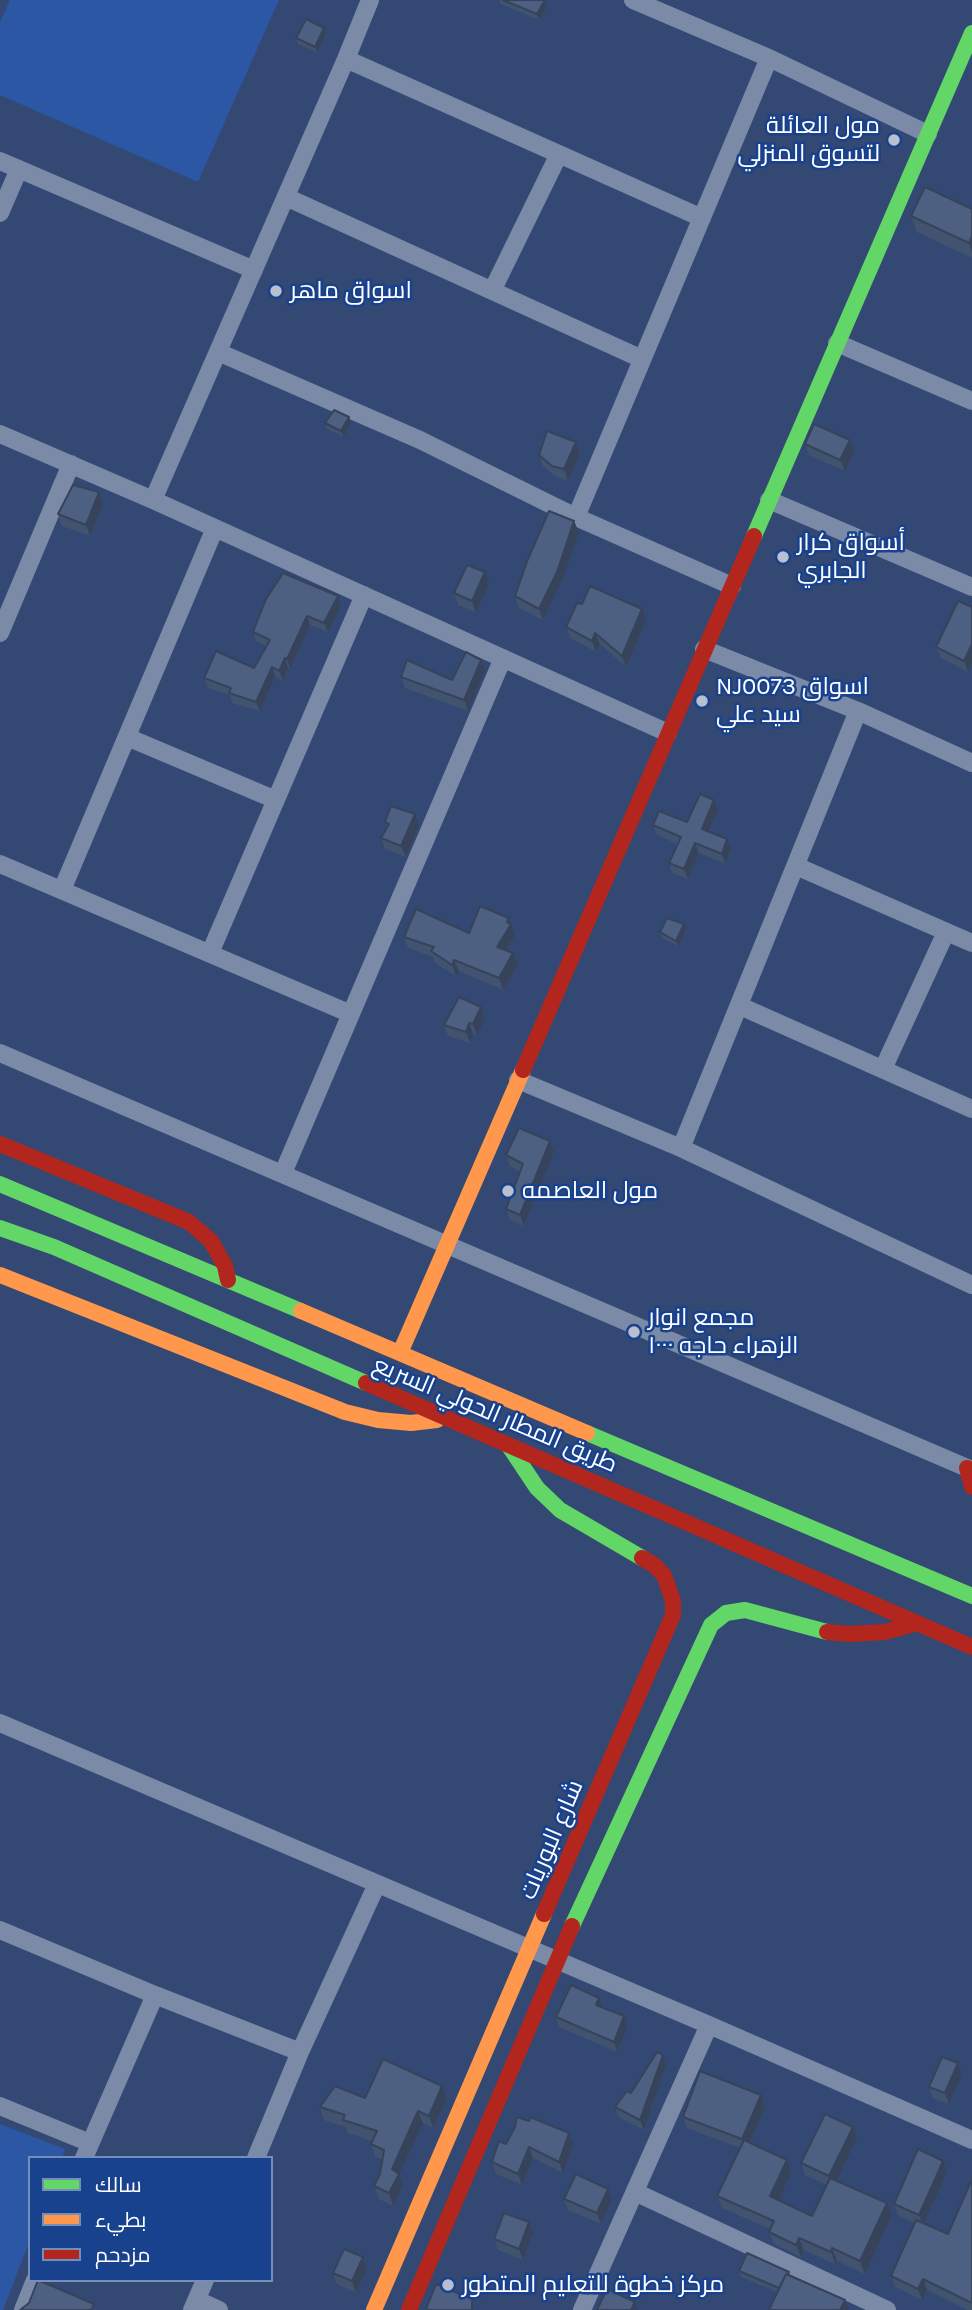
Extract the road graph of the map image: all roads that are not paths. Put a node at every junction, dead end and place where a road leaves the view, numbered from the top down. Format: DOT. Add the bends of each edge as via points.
graph roads {
  1 [pos="370,0"];
  2 [pos="633,0"];
  3 [pos="972,33"];
  4 [pos="769,58"];
  5 [pos="346,59"];
  6 [pos="928,134"];
  7 [pos="559,154"];
  8 [pos="0,161"];
  9 [pos="19,169"];
  10 [pos="286,197"];
  11 [pos="0,213"];
  12 [pos="702,218"];
  13 [pos="254,270"];
  14 [pos="492,290"];
  15 [pos="837,343"];
  16 [pos="218,352"];
  17 [pos="642,359"];
  18 [pos="972,401"];
  19 [pos="0,434"];
  20 [pos="71,464"];
  21 [pos="153,500"];
  22 [pos="769,500"];
  23 [pos="576,517"];
  24 [pos="215,528"];
  25 [pos="732,586"];
  26 [pos="972,587"];
  27 [pos="364,595"];
  28 [pos="0,633"];
  29 [pos="705,649"];
  30 [pos="503,658"];
  31 [pos="858,711"];
  32 [pos="668,733"];
  33 [pos="127,737"];
  34 [pos="972,763"];
  35 [pos="276,800"];
  36 [pos="0,864"];
  37 [pos="796,866"];
  38 [pos="62,890"];
  39 [pos="946,932"];
  40 [pos="972,943"];
  41 [pos="210,953"];
  42 [pos="740,1006"];
  43 [pos="351,1014"];
  44 [pos="0,1053"];
  45 [pos="883,1069"];
  46 [pos="518,1080"];
  47 [pos="972,1109"];
  48 [pos="0,1144"];
  49 [pos="681,1148"];
  50 [pos="283,1173"];
  51 [pos="0,1184"];
  52 [pos="0,1228"];
  53 [pos="449,1244"];
  54 [pos="0,1275"];
  55 [pos="228,1280"];
  56 [pos="972,1285"];
  57 [pos="400,1353"];
  58 [pos="444,1419"];
  59 [pos="509,1446"];
  60 [pos="970,1464"];
  61 [pos="972,1487"];
  62 [pos="972,1596"];
  63 [pos="917,1622"];
  64 [pos="972,1647"];
  65 [pos="0,1723"];
  66 [pos="377,1884"];
  67 [pos="0,1930"];
  68 [pos="530,1949"];
  69 [pos="556,1960"];
  70 [pos="155,1995"];
  71 [pos="709,2025"];
  72 [pos="300,2052"];
  73 [pos="0,2106"];
  74 [pos="972,2140"];
  75 [pos="87,2150"];
  76 [pos="257,2156"];
  77 [pos="635,2192"];
  78 [pos="34,2282"];
  79 [pos="204,2282"];
  80 [pos="194,2305"];
  81 [pos="23,2310"];
  82 [pos="219,2310"];
  83 [pos="373,2310"];
  84 [pos="409,2310"];
  85 [pos="582,2310"];
  86 [pos="887,2310"];
  1 -- 5 [label="street"];
  2 -- 4 [label="street"];
  3 -- 6 [label="main road"];
  4 -- 6 [label="street"];
  4 -- 12 [label="street"];
  5 -- 7 [label="street"];
  5 -- 10 [label="street"];
  6 -- 15 [label="main road"];
  7 -- 12 [label="street"];
  7 -- 14 [label="street"];
  8 -- 9 [label="street"];
  9 -- 11 [label="street"];
  9 -- 13 [label="street"];
  10 -- 13 [label="street"];
  10 -- 14 [label="street"];
  12 -- 17 [label="street"];
  13 -- 16 [label="street"];
  14 -- 17 [label="street"];
  15 -- 18 [label="street"];
  15 -- 22 [label="main road"];
  16 -- 21 [label="street"];
  16 -- 23 [label="street" via="419,440"];
  17 -- 23 [label="street"];
  19 -- 20 [label="street"];
  20 -- 21 [label="street"];
  20 -- 28 [label="street"];
  21 -- 24 [label="street"];
  22 -- 25 [label="main road"];
  22 -- 26 [label="street"];
  23 -- 25 [label="street"];
  24 -- 27 [label="street"];
  24 -- 33 [label="street"];
  25 -- 29 [label="main road"];
  27 -- 30 [label="street"];
  27 -- 35 [label="street"];
  29 -- 31 [label="street"];
  29 -- 32 [label="main road"];
  30 -- 32 [label="street"];
  30 -- 43 [label="street"];
  31 -- 34 [label="street"];
  31 -- 37 [label="street"];
  32 -- 46 [label="main road"];
  33 -- 35 [label="street"];
  33 -- 38 [label="street"];
  35 -- 41 [label="street"];
  36 -- 38 [label="street"];
  37 -- 39 [label="street"];
  37 -- 42 [label="street"];
  38 -- 41 [label="street"];
  39 -- 40 [label="street"];
  39 -- 45 [label="street"];
  41 -- 43 [label="street"];
  42 -- 45 [label="street"];
  42 -- 49 [label="street"];
  43 -- 50 [label="street"];
  44 -- 50 [label="street"];
  45 -- 47 [label="street"];
  46 -- 49 [label="street"];
  46 -- 53 [label="main road"];
  48 -- 55 [label="main road" via="188,1222 211,1241"];
  49 -- 56 [label="street"];
  50 -- 53 [label="street"];
  51 -- 55 [label="main road, طريق المطار الحولي السريع"];
  52 -- 58 [label="main road, طريق المطار الحولي السريع" via="54,1247"];
  53 -- 57 [label="main road"];
  53 -- 60 [label="street"];
  54 -- 58 [label="main road" via="345,1412 400,1422"];
  55 -- 57 [label="main road, طريق المطار الحولي السريع"];
  57 -- 62 [label="main road, طريق المطار الحولي السريع"];
  58 -- 59 [label="main road, طريق المطار الحولي السريع"];
  59 -- 63 [label="main road, طريق المطار الحولي السريع"];
  59 -- 68 [label="main road, شارع البوريات" via="537,1488 560,1510 654,1565 664,1576 673,1601 668,1628"];
  60 -- 61 [label="main road"];
  63 -- 64 [label="main road, طريق المطار الحولي السريع"];
  63 -- 69 [label="main road" via="885,1632 849,1634 745,1610 718,1618 706,1633"];
  65 -- 66 [label="street"];
  66 -- 68 [label="street"];
  66 -- 72 [label="street"];
  67 -- 70 [label="street"];
  68 -- 69 [label="street"];
  68 -- 83 [label="main road, شارع البوريات"];
  69 -- 71 [label="street"];
  69 -- 84 [label="main road"];
  70 -- 72 [label="street"];
  70 -- 75 [label="street"];
  71 -- 74 [label="street"];
  71 -- 77 [label="street"];
  72 -- 76 [label="street"];
  73 -- 75 [label="street"];
  77 -- 85 [label="street"];
  77 -- 86 [label="street"];
  78 -- 81 [label="street"];
  79 -- 80 [label="street"];
  80 -- 82 [label="street"];
}
